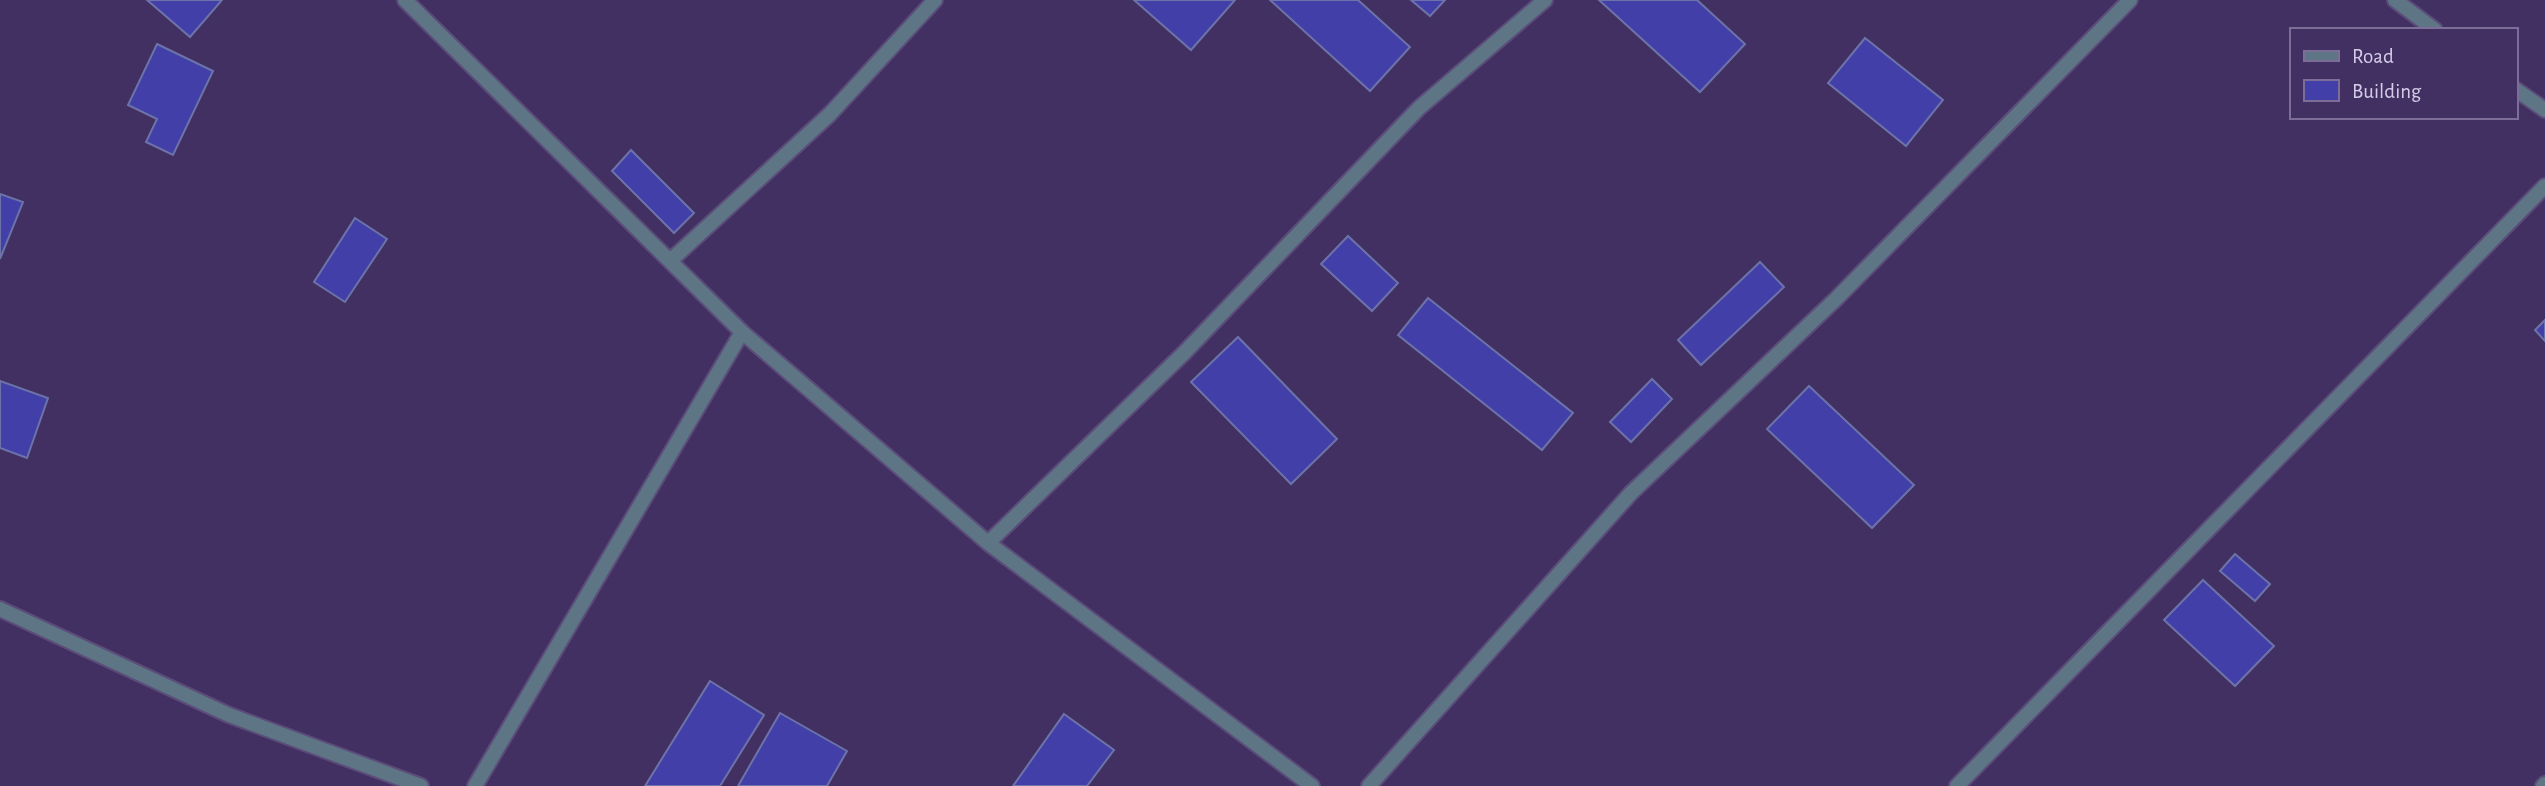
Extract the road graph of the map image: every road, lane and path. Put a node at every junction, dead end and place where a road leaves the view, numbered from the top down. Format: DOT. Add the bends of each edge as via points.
graph roads {
  1 [pos="405,0"];
  2 [pos="935,0"];
  3 [pos="1545,0"];
  4 [pos="2130,0"];
  5 [pos="2395,0"];
  6 [pos="2432,28"];
  7 [pos="2517,90"];
  8 [pos="2545,110"];
  9 [pos="2545,186"];
  10 [pos="670,261"];
  11 [pos="742,332"];
  12 [pos="988,542"];
  13 [pos="0,608"];
  14 [pos="421,786"];
  15 [pos="475,786"];
  16 [pos="1312,786"];
  17 [pos="1369,786"];
  18 [pos="1957,786"];
  1 -- 10 [label="street"];
  2 -- 10 [label="street" via="830,114"];
  3 -- 12 [label="street" via="1419,107 1184,353"];
  4 -- 17 [label="street" via="1836,299 1631,493"];
  5 -- 6 [label="street"];
  7 -- 8 [label="street"];
  9 -- 18 [label="street"];
  10 -- 11 [label="street"];
  11 -- 12 [label="street"];
  11 -- 15 [label="street"];
  12 -- 16 [label="street"];
  13 -- 14 [label="street" via="229,715"];
}
